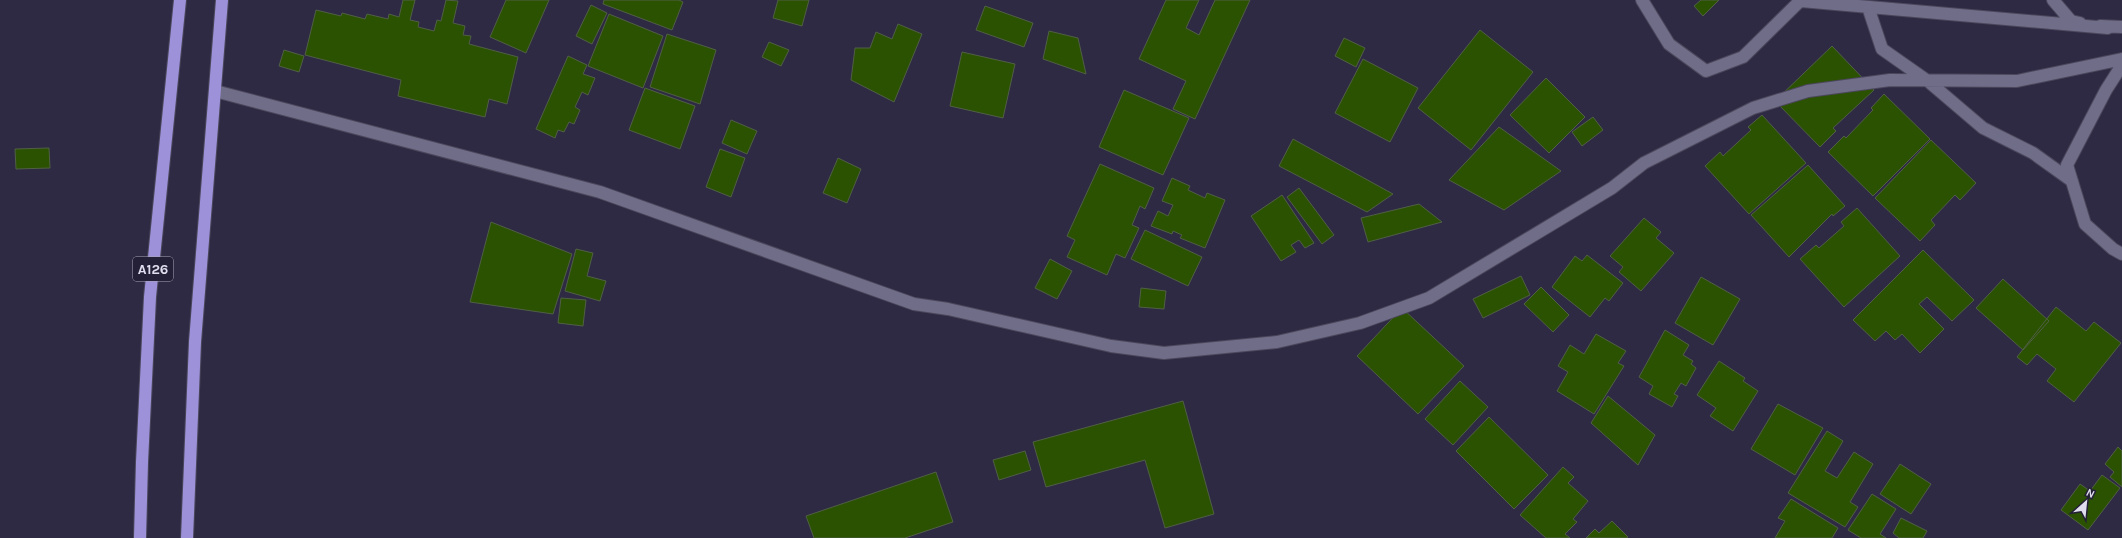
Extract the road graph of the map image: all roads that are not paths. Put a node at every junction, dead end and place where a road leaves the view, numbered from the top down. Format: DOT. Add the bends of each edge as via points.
graph roads {
  1 [pos="180,0"];
  2 [pos="222,0"];
  3 [pos="1642,0"];
  4 [pos="1801,0"];
  5 [pos="2053,0"];
  6 [pos="1868,7"];
  7 [pos="2122,27"];
  8 [pos="2108,28"];
  9 [pos="2122,59"];
  10 [pos="2122,65"];
  11 [pos="1929,82"];
  12 [pos="214,91"];
  13 [pos="2072,181"];
  14 [pos="2122,254"];
  15 [pos="140,538"];
  16 [pos="187,538"];
  1 -- 15 [label="highway, A126" via="150,297"];
  2 -- 12 [label="highway"];
  3 -- 4 [label="street" via="1669,44 1706,71 1743,57"];
  4 -- 6 [label="street"];
  5 -- 8 [label="street" via="2071,21"];
  6 -- 8 [label="street"];
  6 -- 11 [label="street" via="1882,49"];
  7 -- 8 [label="street"];
  9 -- 11 [label="street" via="2017,81"];
  10 -- 13 [label="street" via="2067,165"];
  11 -- 12 [label="street" via="1890,80 1808,91 1753,108 1644,163 1612,188 1429,298 1360,323 1276,342 1164,353 1111,346 948,309 914,304 600,192"];
  11 -- 13 [label="street" via="1983,128 2033,153"];
  12 -- 16 [label="highway" via="195,342"];
  13 -- 14 [label="street" via="2085,224"];
}
